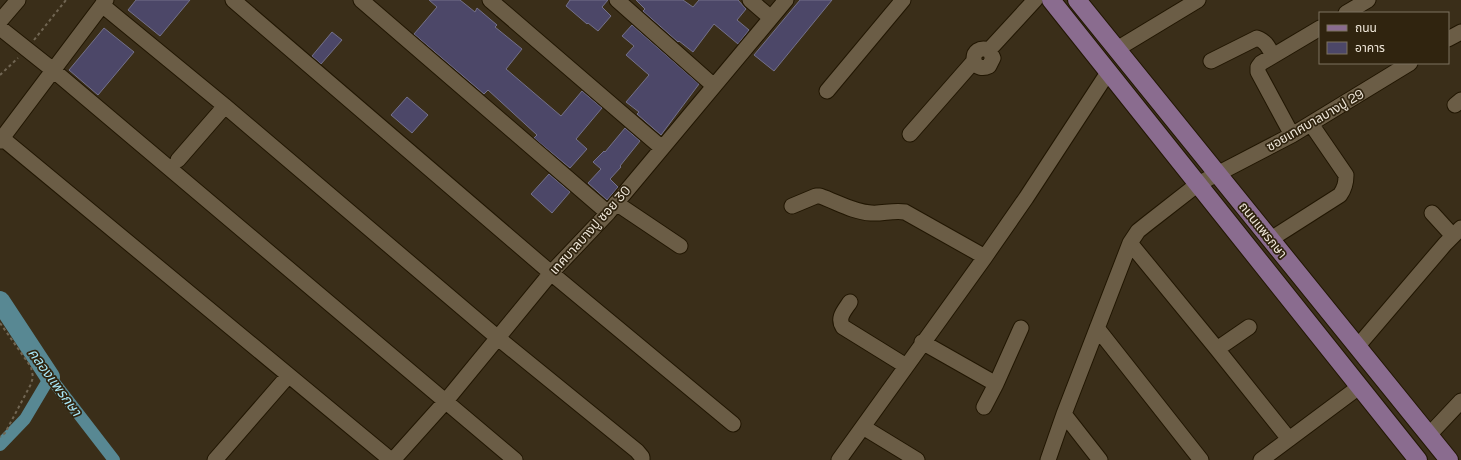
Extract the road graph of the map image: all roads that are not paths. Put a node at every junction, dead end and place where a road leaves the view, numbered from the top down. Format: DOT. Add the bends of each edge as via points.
graph roads {
  1 [pos="18,0"];
  2 [pos="232,0"];
  3 [pos="361,0"];
  4 [pos="490,0"];
  5 [pos="617,0"];
  6 [pos="750,0"];
  7 [pos="786,0"];
  8 [pos="903,0"];
  9 [pos="1035,0"];
  10 [pos="1051,0"];
  11 [pos="1077,0"];
  12 [pos="1198,0"];
  13 [pos="1368,0"];
  14 [pos="104,3"];
  15 [pos="1348,12"];
  16 [pos="771,18"];
  17 [pos="0,21"];
  18 [pos="0,28"];
  19 [pos="1319,29"];
  20 [pos="1118,49"];
  21 [pos="1273,56"];
  22 [pos="1211,62"];
  23 [pos="1408,64"];
  24 [pos="53,70"];
  25 [pos="1109,71"];
  26 [pos="714,86"];
  27 [pos="827,91"];
  28 [pos="225,106"];
  29 [pos="1311,124"];
  30 [pos="910,134"];
  31 [pos="1292,135"];
  32 [pos="1,139"];
  33 [pos="662,148"];
  34 [pos="178,160"];
  35 [pos="1218,174"];
  36 [pos="1198,184"];
  37 [pos="792,206"];
  38 [pos="612,208"];
  39 [pos="1432,213"];
  40 [pos="1457,232"];
  41 [pos="1271,239"];
  42 [pos="1130,243"];
  43 [pos="680,246"];
  44 [pos="985,257"];
  45 [pos="551,273"];
  46 [pos="850,302"];
  47 [pos="1249,327"];
  48 [pos="1021,328"];
  49 [pos="1098,328"];
  50 [pos="498,338"];
  51 [pos="922,342"];
  52 [pos="1357,347"];
  53 [pos="1217,348"];
  54 [pos="906,366"];
  55 [pos="288,376"];
  56 [pos="996,384"];
  57 [pos="1359,387"];
  58 [pos="1461,401"];
  59 [pos="445,402"];
  60 [pos="984,407"];
  61 [pos="1064,414"];
  62 [pos="733,424"];
  63 [pos="863,427"];
  64 [pos="1429,435"];
  65 [pos="1289,439"];
  66 [pos="215,460"];
  67 [pos="392,460"];
  68 [pos="515,460"];
  69 [pos="642,460"];
  70 [pos="839,460"];
  71 [pos="917,460"];
  72 [pos="1048,460"];
  73 [pos="1100,460"];
  74 [pos="1201,460"];
  75 [pos="1262,460"];
  76 [pos="1418,460"];
  77 [pos="1449,460"];
  1 -- 17 [label="street"];
  2 -- 45 [label="street"];
  3 -- 38 [label="street"];
  4 -- 33 [label="street"];
  5 -- 26 [label="street"];
  6 -- 16 [label="street"];
  7 -- 16 [label="street, เทศบาลบางปู ซอย 30"];
  8 -- 27 [label="street"];
  9 -- 30 [label="street" via="989,50 979,50 975,54 974,61"];
  10 -- 25 [label="main road, ถนนแพรกษา"];
  11 -- 20 [label="main road, ถนนแพรกษา"];
  12 -- 20 [label="street"];
  13 -- 15 [label="street"];
  14 -- 24 [label="street"];
  14 -- 28 [label="street"];
  16 -- 26 [label="street, เทศบาลบางปู ซอย 30"];
  18 -- 24 [label="street"];
  19 -- 21 [label="street"];
  20 -- 35 [label="main road, ถนนแพรกษา"];
  21 -- 22 [label="street" via="1266,43 1258,38"];
  21 -- 31 [label="street" via="1261,63 1258,72"];
  23 -- 29 [label="street, ซอยเทศบาลบางปู 29"];
  24 -- 32 [label="street"];
  24 -- 59 [label="street"];
  25 -- 36 [label="main road, ถนนแพรกษา"];
  25 -- 44 [label="street"];
  26 -- 33 [label="street, เทศบาลบางปู ซอย 30"];
  28 -- 34 [label="street"];
  28 -- 50 [label="street"];
  29 -- 31 [label="street, ซอยเทศบาลบางปู 29"];
  29 -- 41 [label="street" via="1346,175 1344,189 1340,195"];
  31 -- 35 [label="street, ซอยเทศบาลบางปู 29"];
  32 -- 55 [label="street"];
  33 -- 38 [label="street, เทศบาลบางปู ซอย 30"];
  35 -- 36 [label="street, ซอยเทศบาลบางปู 29"];
  35 -- 41 [label="main road, ถนนแพรกษา"];
  36 -- 42 [label="street, ซอยเทศบาลบางปู 29" via="1148,223"];
  36 -- 57 [label="main road, ถนนแพรกษา"];
  37 -- 44 [label="street" via="820,196 870,213 904,212"];
  38 -- 43 [label="street"];
  38 -- 45 [label="street, เทศบาลบางปู ซอย 30"];
  39 -- 40 [label="street"];
  40 -- 52 [label="street"];
  41 -- 52 [label="main road, ถนนแพรกษา"];
  42 -- 49 [label="street, ซอยเทศบาลบางปู 29"];
  42 -- 53 [label="street"];
  44 -- 51 [label="street"];
  45 -- 50 [label="street, เทศบาลบางปู ซอย 30"];
  45 -- 62 [label="street"];
  46 -- 54 [label="street" via="840,318 843,327"];
  47 -- 53 [label="street"];
  48 -- 56 [label="street"];
  49 -- 61 [label="street, ซอยเทศบาลบางปู 29"];
  49 -- 74 [label="street"];
  50 -- 59 [label="street, เทศบาลบางปู ซอย 30"];
  50 -- 69 [label="street" via="637,451"];
  51 -- 54 [label="street"];
  51 -- 56 [label="street"];
  52 -- 64 [label="main road, ถนนแพรกษา"];
  53 -- 65 [label="street"];
  54 -- 63 [label="street"];
  55 -- 66 [label="street"];
  55 -- 67 [label="street"];
  56 -- 60 [label="street"];
  57 -- 65 [label="street"];
  57 -- 76 [label="main road, ถนนแพรกษา"];
  58 -- 64 [label="street"];
  59 -- 67 [label="street, เทศบาลบางปู ซอย 30"];
  59 -- 68 [label="street"];
  61 -- 72 [label="street, ซอยเทศบาลบางปู 29"];
  61 -- 73 [label="street"];
  63 -- 70 [label="street"];
  63 -- 71 [label="street"];
  64 -- 77 [label="main road, ถนนแพรกษา"];
  65 -- 75 [label="street"];
}
